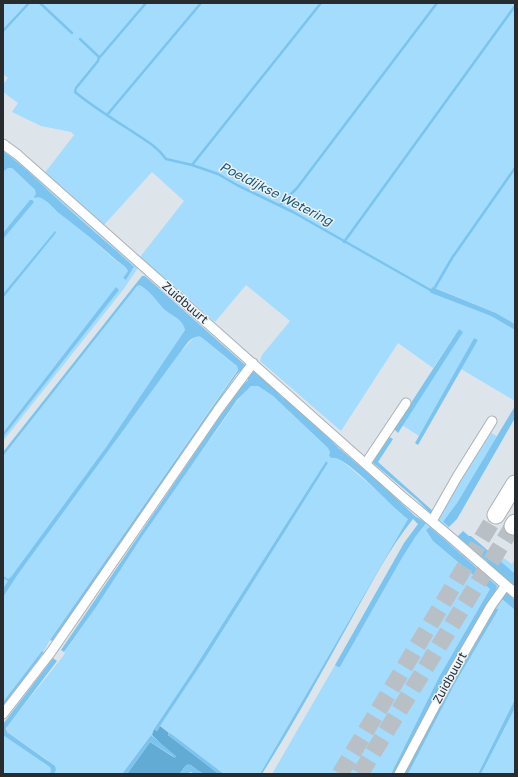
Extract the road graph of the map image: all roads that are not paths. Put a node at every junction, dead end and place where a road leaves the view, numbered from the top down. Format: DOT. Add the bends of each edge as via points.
graph roads {
  1 [pos="3,144"];
  2 [pos="253,363"];
  3 [pos="406,403"];
  4 [pos="492,420"];
  5 [pos="366,463"];
  6 [pos="515,484"];
  7 [pos="496,515"];
  8 [pos="432,521"];
  9 [pos="506,585"];
  10 [pos="515,594"];
  11 [pos="3,714"];
  12 [pos="399,774"];
  1 -- 2 [label="street, Zuidbuurt"];
  2 -- 5 [label="street, Zuidbuurt"];
  2 -- 11 [label="street" via="51,652"];
  3 -- 5 [label="street"];
  4 -- 8 [label="street"];
  5 -- 8 [label="street, Zuidbuurt"];
  6 -- 7 [label="highway"];
  8 -- 9 [label="street, Zuidbuurt"];
  9 -- 10 [label="street, Zuidbuurt"];
  9 -- 12 [label="street, Zuidbuurt" via="454,670"];
}
